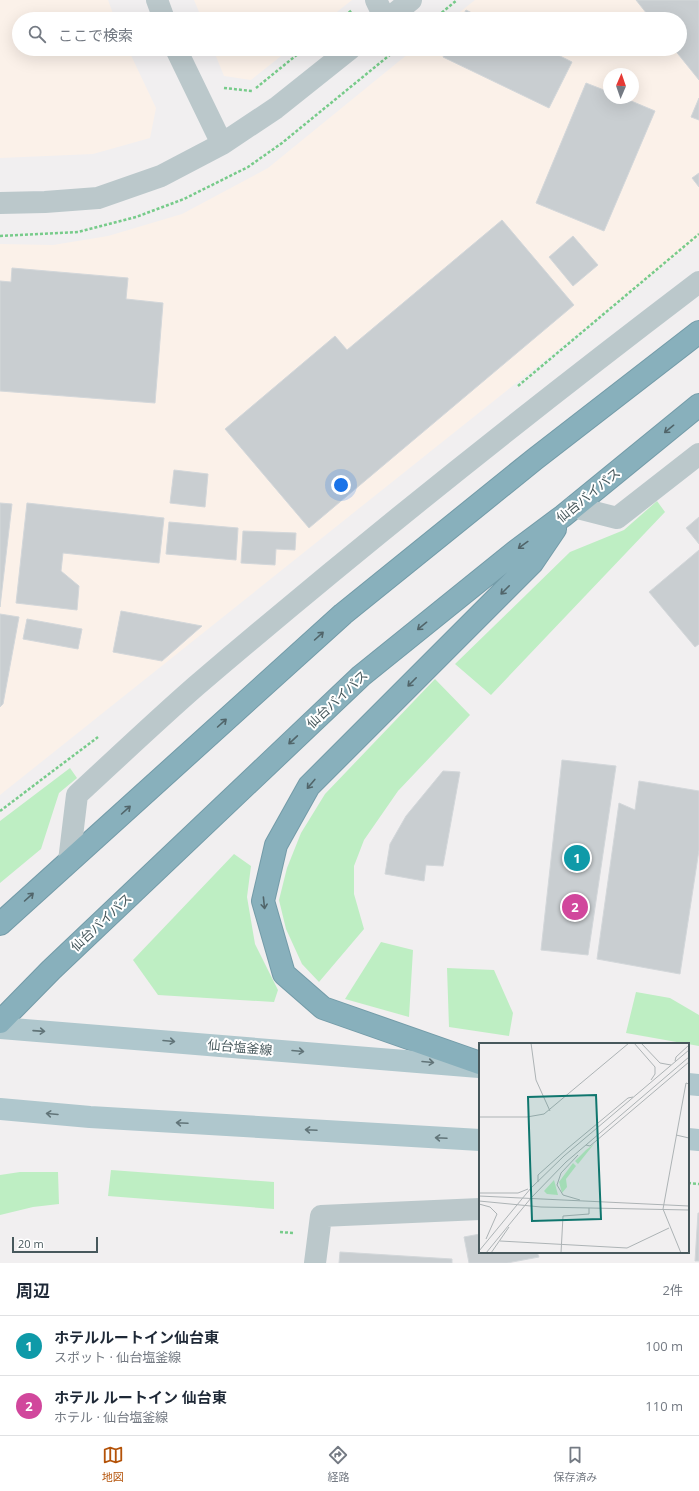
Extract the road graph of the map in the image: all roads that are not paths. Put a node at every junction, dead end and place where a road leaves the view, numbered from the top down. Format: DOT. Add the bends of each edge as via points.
graph roads {
  1 [pos="157,0"];
  2 [pos="376,0"];
  3 [pos="411,0"];
  4 [pos="161,12"];
  5 [pos="382,12"];
  6 [pos="395,12"];
  7 [pos="179,56"];
  8 [pos="341,56"];
  9 [pos="222,144"];
  10 [pos="0,203"];
  11 [pos="699,282"];
  12 [pos="699,332"];
  13 [pos="699,405"];
  14 [pos="699,454"];
  15 [pos="569,512"];
  16 [pos="69,861"];
  17 [pos="0,924"];
  18 [pos="0,1022"];
  19 [pos="0,1028"];
  20 [pos="479,1063"];
  21 [pos="479,1067"];
  22 [pos="689,1084"];
  23 [pos="699,1085"];
  24 [pos="0,1109"];
  25 [pos="689,1139"];
  26 [pos="479,1140"];
  27 [pos="699,1140"];
  28 [pos="479,1209"];
  29 [pos="315,1263"];
  1 -- 4 [label="street"];
  2 -- 5 [label="street"];
  3 -- 6 [label="street"];
  7 -- 9 [label="street"];
  8 -- 9 [label="street" via="276,108"];
  9 -- 10 [label="street" via="161,176 98,198"];
  11 -- 16 [label="street" via="388,525 195,687 82,790 77,796"];
  16 -- 12 [label="highway, one-way" via="343,614 535,459"];
  13 -- 15 [label="highway, 仙台バイパス, one-way"];
  14 -- 15 [label="street" via="617,518"];
  15 -- 18 [label="highway, 仙台バイパス, one-way" via="516,551 361,676 51,970"];
  15 -- 20 [label="highway, one-way" via="532,563 309,786 276,845 262,901 284,974 323,1008"];
  17 -- 16 [label="highway, one-way"];
  19 -- 21 [label="main road, 仙台塩釜線, one-way"];
  22 -- 23 [label="main road"];
  26 -- 24 [label="main road, one-way" via="90,1117"];
  25 -- 27 [label="main road"];
  28 -- 29 [label="street" via="321,1216"];
}
